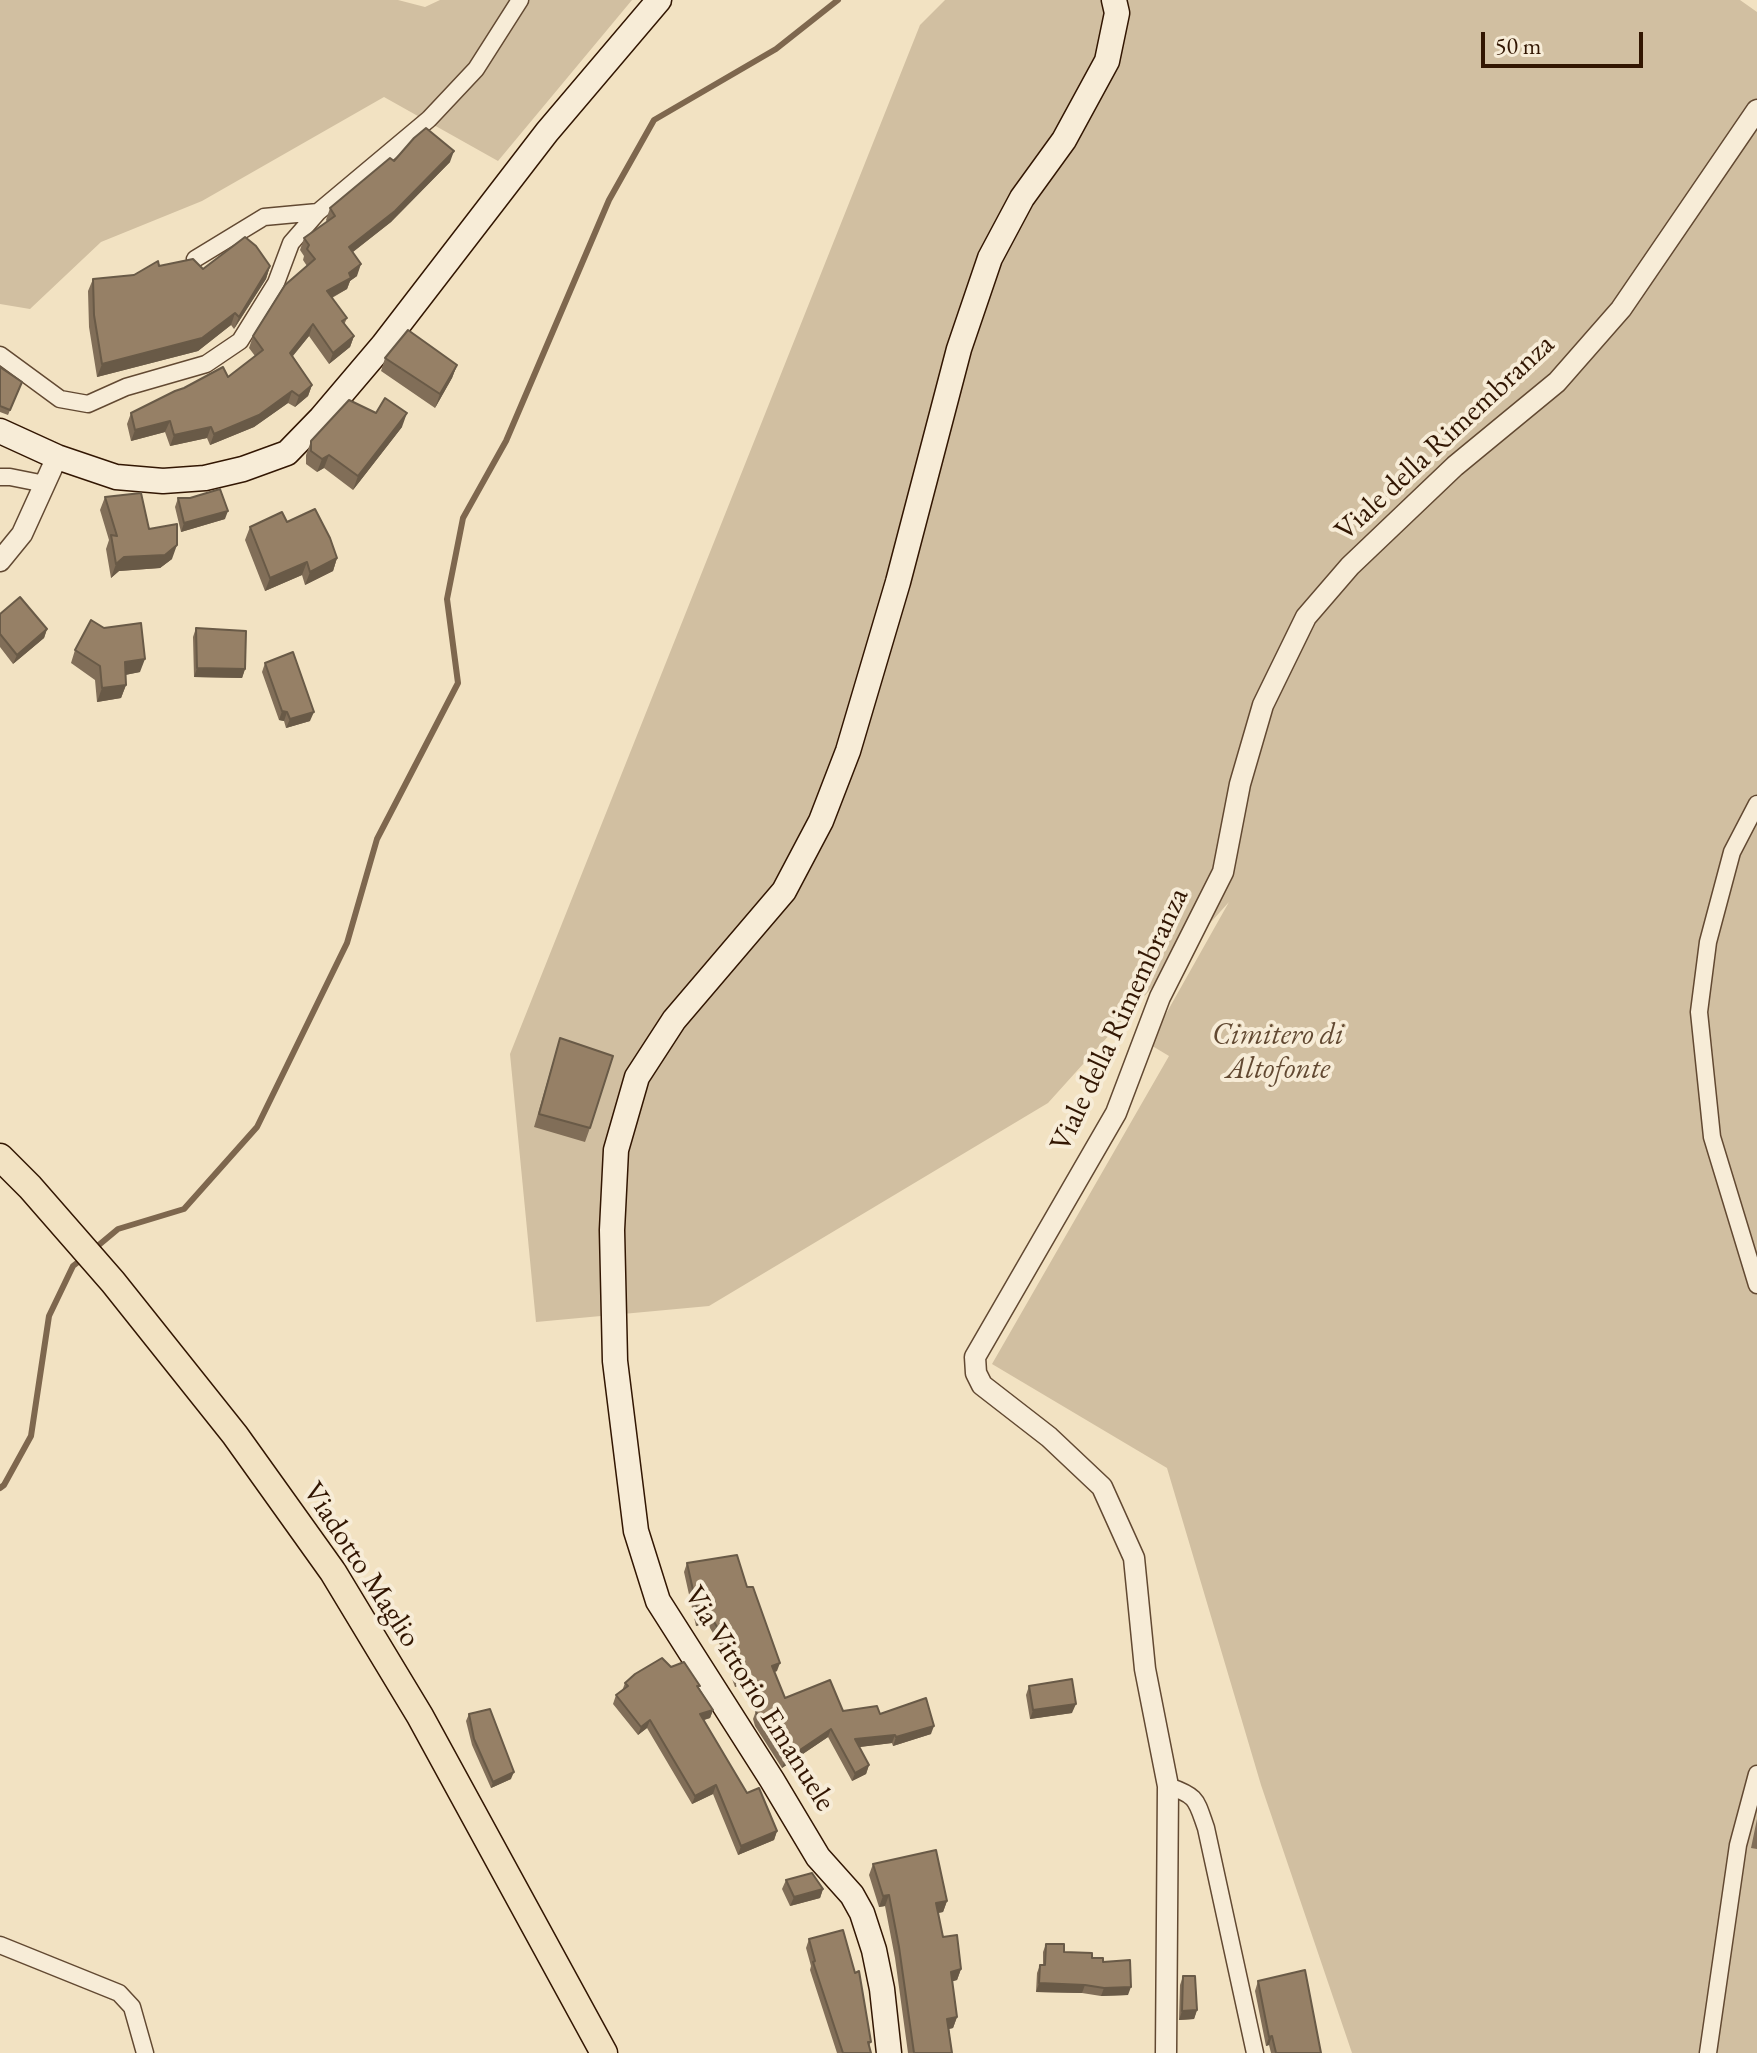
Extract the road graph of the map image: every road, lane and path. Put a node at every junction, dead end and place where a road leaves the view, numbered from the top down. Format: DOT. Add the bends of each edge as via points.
graph roads {
  1 [pos="520,0"];
  2 [pos="659,0"];
  3 [pos="1114,0"];
  4 [pos="1757,110"];
  5 [pos="318,212"];
  6 [pos="195,259"];
  7 [pos="0,355"];
  8 [pos="0,431"];
  9 [pos="57,457"];
  10 [pos="0,477"];
  11 [pos="45,484"];
  12 [pos="0,561"];
  13 [pos="1757,804"];
  14 [pos="0,1157"];
  15 [pos="1757,1285"];
  16 [pos="1757,1774"];
  17 [pos="1168,1786"];
  18 [pos="0,1945"];
  19 [pos="145,2053"];
  20 [pos="604,2053"];
  21 [pos="889,2053"];
  22 [pos="1166,2053"];
  23 [pos="1255,2053"];
  24 [pos="1708,2053"];
  1 -- 5 [label="street" via="476,69 429,119"];
  2 -- 9 [label="main road" via="547,132 383,345 287,453 205,478 163,481 116,477"];
  3 -- 21 [label="main road, Via Vittorio Emanuele" via="1117,13 1107,61 990,258 959,349 865,695 821,821 784,891 674,1020 637,1077 616,1150 615,1361 636,1531 658,1601 818,1857 862,1913 882,1989"];
  4 -- 17 [label="street, Viale della Rimembranza" via="1621,309 1557,382 1455,466 1350,566 1306,617 1263,705 1223,872 1160,997 1116,1113 975,1357 982,1385 1102,1487 1134,1558 1145,1669"];
  5 -- 6 [label="street" via="264,217"];
  5 -- 7 [label="street" via="291,243 276,283 240,341 206,364 88,404 60,399"];
  8 -- 9 [label="main road"];
  9 -- 11 [label="street"];
  10 -- 11 [label="street"];
  11 -- 12 [label="street" via="22,534"];
  13 -- 15 [label="street" via="1732,852 1708,942 1699,1012 1712,1137"];
  14 -- 20 [label="main road, Viadotto Maglio" via="113,1282 235,1435 333,1572 420,1716"];
  16 -- 24 [label="street" via="1738,1845"];
  17 -- 22 [label="street, Viale della Rimembranza"];
  17 -- 23 [label="street" via="1196,1799 1206,1828"];
  18 -- 19 [label="street" via="119,1993 132,2007"];
}
